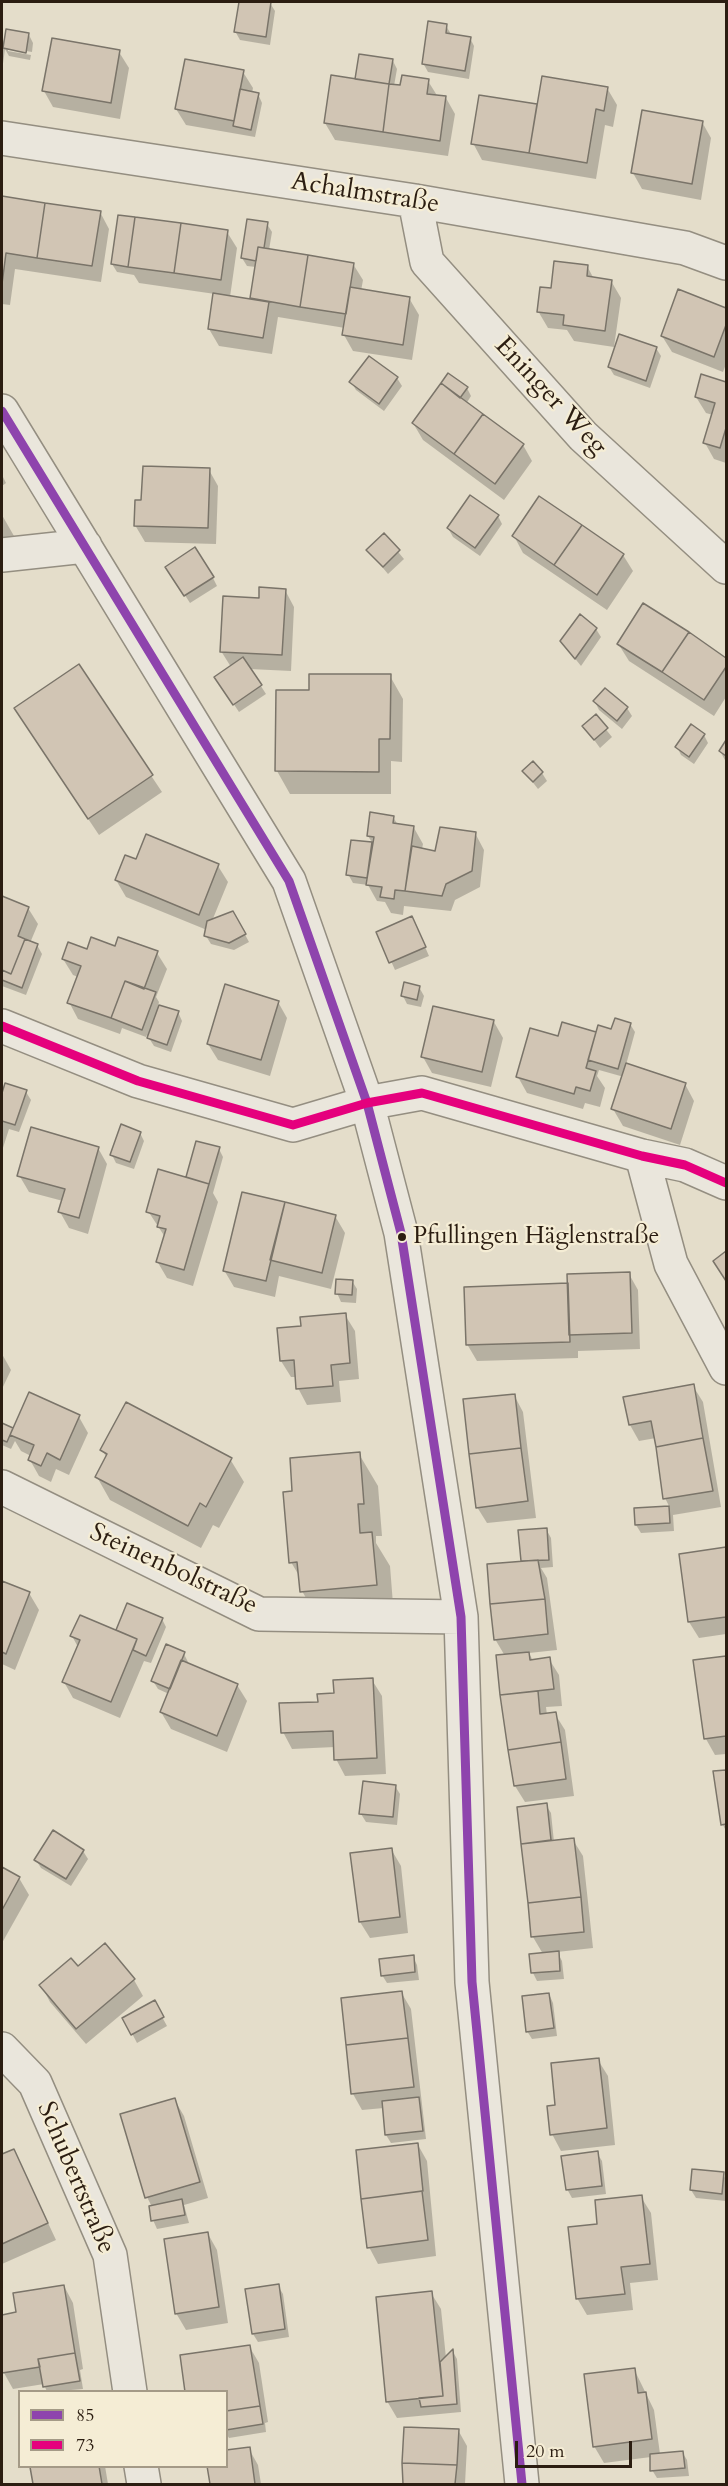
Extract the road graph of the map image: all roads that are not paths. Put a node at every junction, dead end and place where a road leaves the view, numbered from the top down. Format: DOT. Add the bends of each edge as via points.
graph roads {
  1 [pos="2,138"];
  2 [pos="415,201"];
  3 [pos="726,263"];
  4 [pos="2,411"];
  5 [pos="85,546"];
  6 [pos="2,555"];
  7 [pos="726,567"];
  8 [pos="2,1026"];
  9 [pos="367,1102"];
  10 [pos="642,1156"];
  11 [pos="726,1183"];
  12 [pos="726,1368"];
  13 [pos="2,1487"];
  14 [pos="461,1617"];
  15 [pos="2,2049"];
  16 [pos="130,2390"];
  17 [pos="141,2468"];
  18 [pos="144,2484"];
  19 [pos="522,2484"];
  1 -- 2 [label="street, Achalmstraße"];
  2 -- 3 [label="street, Achalmstraße" via="685,248"];
  2 -- 7 [label="street, Eninger Weg" via="427,262 582,436"];
  4 -- 5 [label="street"];
  5 -- 6 [label="street"];
  5 -- 9 [label="street" via="289,881"];
  8 -- 9 [label="street" via="138,1081 293,1125"];
  9 -- 10 [label="street" via="422,1093"];
  9 -- 14 [label="street" via="401,1233"];
  10 -- 11 [label="street" via="685,1165"];
  10 -- 12 [label="street" via="671,1264"];
  13 -- 14 [label="street, Steinenbolstraße" via="259,1614"];
  14 -- 19 [label="street" via="472,1982"];
  15 -- 16 [label="street, Schubertstraße" via="34,2083 110,2256"];
  17 -- 18 [label="street"];
}
